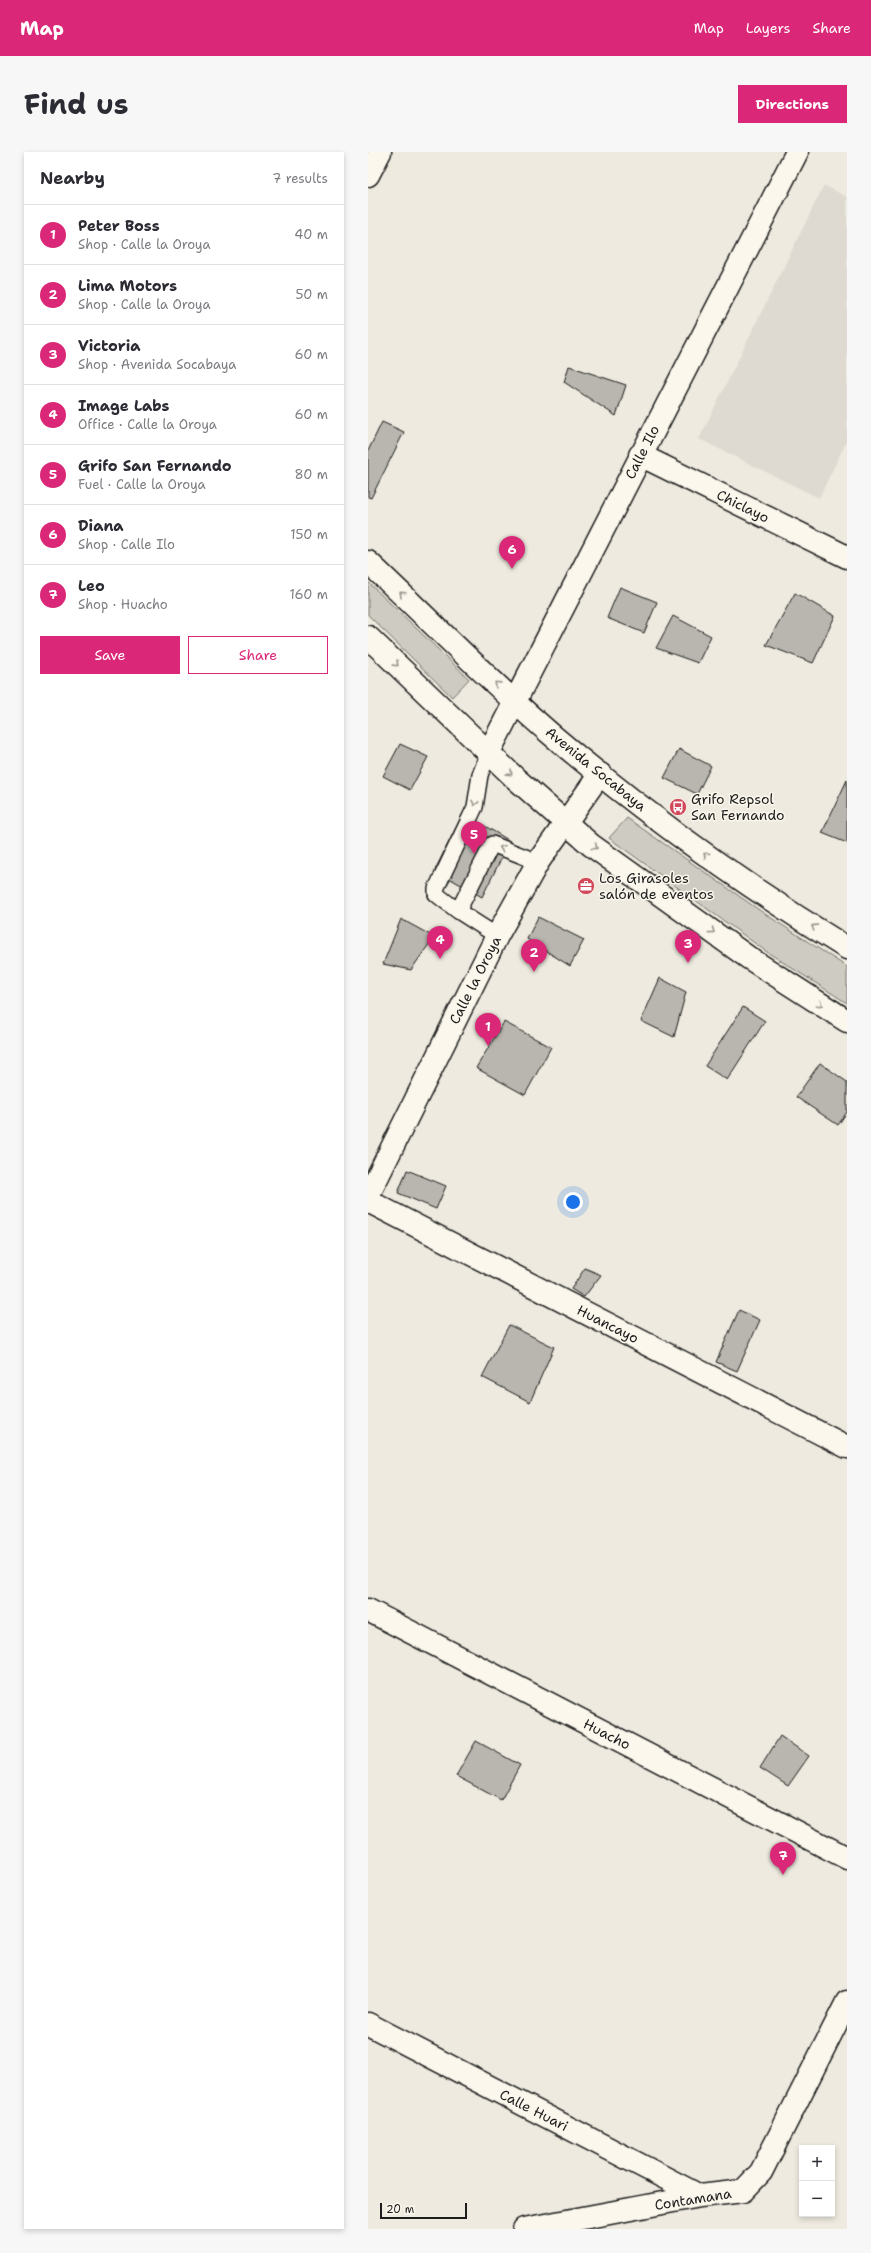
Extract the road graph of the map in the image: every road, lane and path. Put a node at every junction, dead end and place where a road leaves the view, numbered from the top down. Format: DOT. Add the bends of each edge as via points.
graph roads {
  1 [pos="380,152"];
  2 [pos="797,152"];
  3 [pos="368,175"];
  4 [pos="640,455"];
  5 [pos="847,558"];
  6 [pos="368,562"];
  7 [pos="368,637"];
  8 [pos="515,701"];
  9 [pos="488,752"];
  10 [pos="600,774"];
  11 [pos="565,822"];
  12 [pos="538,862"];
  13 [pos="458,911"];
  14 [pos="497,936"];
  15 [pos="847,948"];
  16 [pos="847,1021"];
  17 [pos="368,1196"];
  18 [pos="368,1202"];
  19 [pos="847,1447"];
  20 [pos="368,1610"];
  21 [pos="847,1858"];
  22 [pos="847,2002"];
  23 [pos="368,2024"];
  24 [pos="700,2196"];
  25 [pos="524,2229"];
  1 -- 3 [label="street"];
  2 -- 4 [label="street, Calle Ilo"];
  4 -- 5 [label="street, Chiclayo"];
  4 -- 8 [label="street, Calle Ilo"];
  8 -- 6 [label="street, Avenida Socabaya, one-way"];
  7 -- 9 [label="street, one-way"];
  8 -- 9 [label="street, Calle Ilo"];
  8 -- 10 [label="street, Avenida Socabaya"];
  9 -- 11 [label="street, one-way"];
  9 -- 13 [label="lane, one-way" via="480,775 476,807 436,890 436,894"];
  10 -- 11 [label="street, Calle la Oroya"];
  15 -- 10 [label="street, Avenida Socabaya, one-way" via="720,865"];
  11 -- 12 [label="street, Calle la Oroya"];
  11 -- 16 [label="street, one-way" via="592,845 749,958"];
  12 -- 13 [label="lane, one-way" via="492,844"];
  12 -- 14 [label="street, Calle la Oroya"];
  13 -- 14 [label="lane"];
  14 -- 17 [label="street, Calle la Oroya"];
  18 -- 19 [label="street, Huancayo"];
  20 -- 21 [label="street, Huacho"];
  22 -- 24 [label="street, Contamana" via="761,2172 743,2191"];
  23 -- 24 [label="street, Calle Huari"];
  24 -- 25 [label="street, Contamana"];
}
